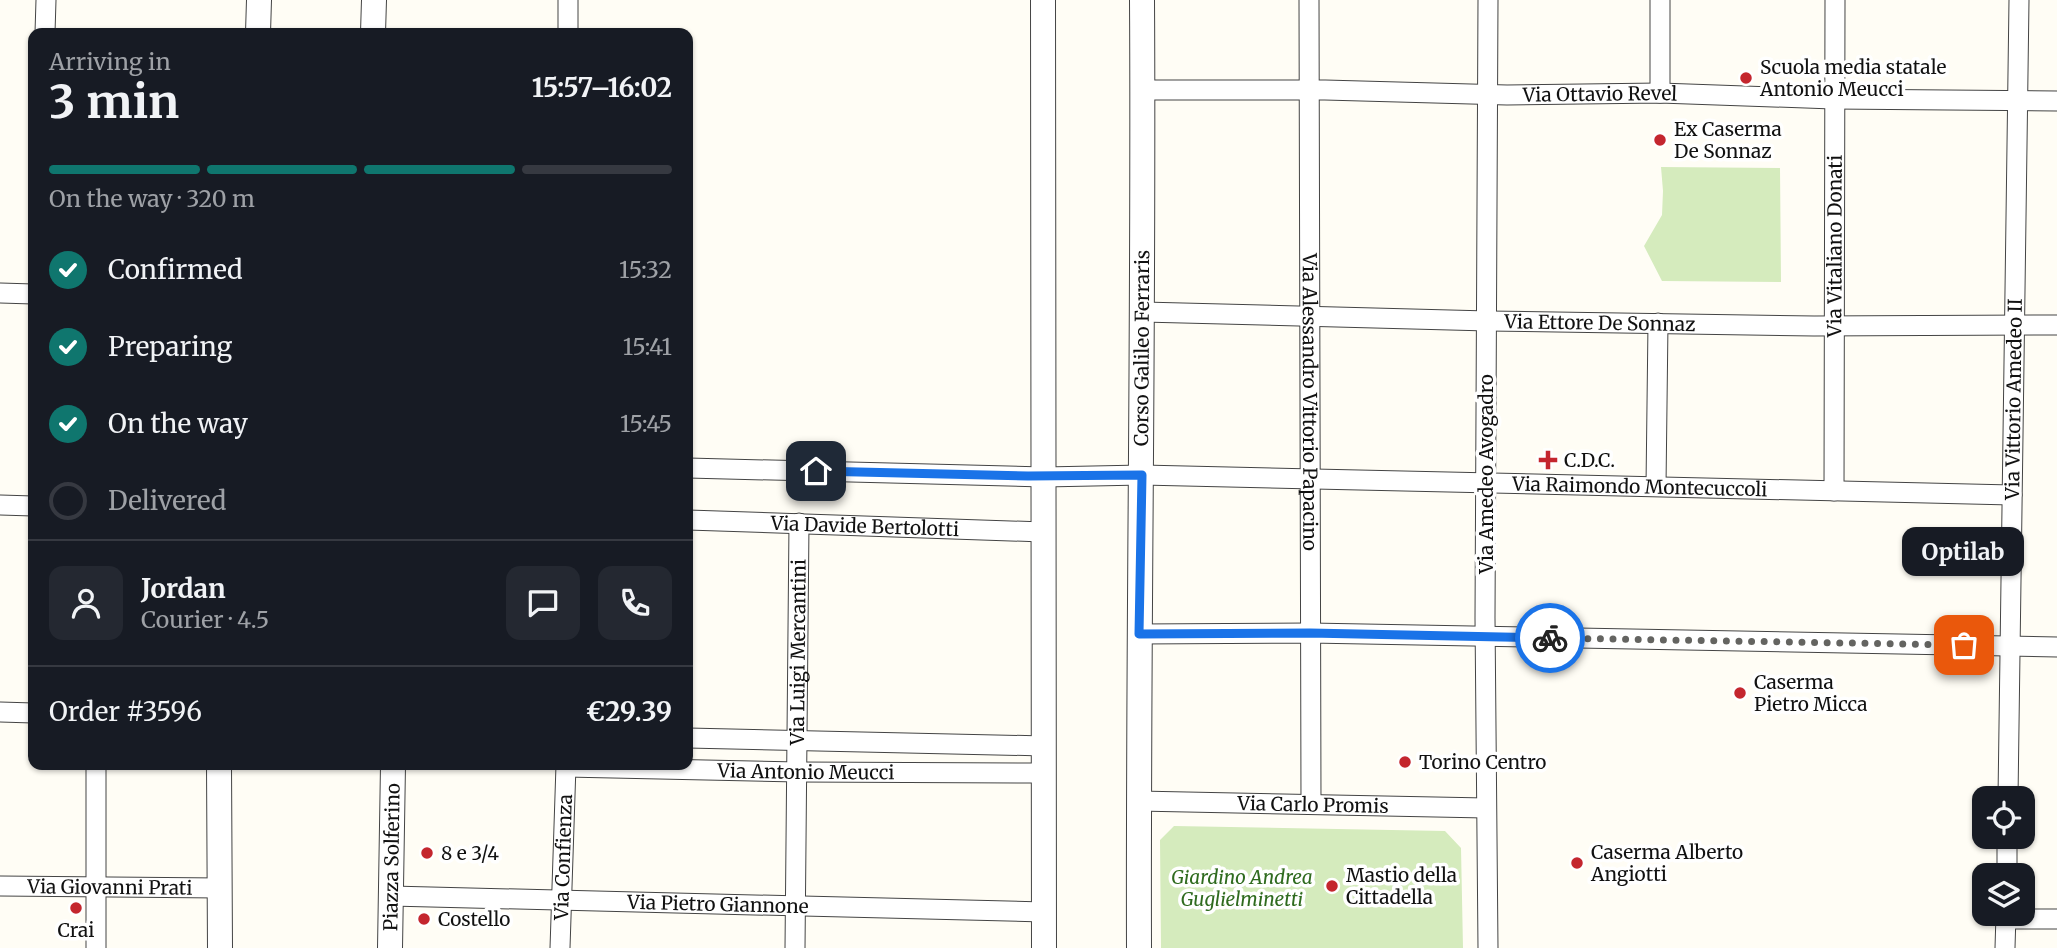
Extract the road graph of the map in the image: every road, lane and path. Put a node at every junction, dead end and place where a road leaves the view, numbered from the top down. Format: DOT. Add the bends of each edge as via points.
graph roads {
  1 [pos="46,0"];
  2 [pos="259,0"];
  3 [pos="374,0"];
  4 [pos="568,0"];
  5 [pos="1043,0"];
  6 [pos="1142,0"];
  7 [pos="1309,0"];
  8 [pos="1488,0"];
  9 [pos="1660,0"];
  10 [pos="1835,0"];
  11 [pos="2019,0"];
  12 [pos="45,28"];
  13 [pos="258,28"];
  14 [pos="373,28"];
  15 [pos="568,28"];
  16 [pos="1142,90"];
  17 [pos="1309,90"];
  18 [pos="1660,93"];
  19 [pos="1487,95"];
  20 [pos="1833,99"];
  21 [pos="2017,100"];
  22 [pos="2057,101"];
  23 [pos="0,293"];
  24 [pos="28,294"];
  25 [pos="1143,312"];
  26 [pos="1310,316"];
  27 [pos="1488,321"];
  28 [pos="1658,323"];
  29 [pos="2014,325"];
  30 [pos="2057,325"];
  31 [pos="1833,326"];
  32 [pos="693,468"];
  33 [pos="1142,475"];
  34 [pos="1044,477"];
  35 [pos="1311,479"];
  36 [pos="1487,483"];
  37 [pos="1656,486"];
  38 [pos="1834,491"];
  39 [pos="2012,495"];
  40 [pos="0,505"];
  41 [pos="28,506"];
  42 [pos="693,520"];
  43 [pos="799,523"];
  44 [pos="1043,532"];
  45 [pos="1310,633"];
  46 [pos="1139,634"];
  47 [pos="1486,637"];
  48 [pos="2010,646"];
  49 [pos="2057,646"];
  50 [pos="0,712"];
  51 [pos="28,713"];
  52 [pos="693,738"];
  53 [pos="798,741"];
  54 [pos="1044,746"];
  55 [pos="693,769"];
  56 [pos="96,770"];
  57 [pos="219,770"];
  58 [pos="393,770"];
  59 [pos="566,770"];
  60 [pos="798,772"];
  61 [pos="1045,773"];
  62 [pos="2008,786"];
  63 [pos="1139,801"];
  64 [pos="1311,803"];
  65 [pos="1486,808"];
  66 [pos="0,886"];
  67 [pos="96,887"];
  68 [pos="220,888"];
  69 [pos="391,896"];
  70 [pos="561,899"];
  71 [pos="794,908"];
  72 [pos="1044,912"];
  73 [pos="2035,918"];
  74 [pos="2057,919"];
  75 [pos="2006,926"];
  76 [pos="96,948"];
  77 [pos="220,948"];
  78 [pos="390,948"];
  79 [pos="560,948"];
  80 [pos="795,948"];
  81 [pos="1044,948"];
  82 [pos="1139,948"];
  83 [pos="1488,948"];
  84 [pos="2005,948"];
  1 -- 12 [label="street"];
  2 -- 13 [label="street"];
  3 -- 14 [label="street"];
  4 -- 15 [label="street"];
  5 -- 34 [label="street"];
  6 -- 16 [label="street, Corso Galileo Ferraris"];
  7 -- 17 [label="street, Via Alessandro Vittorio Papacino"];
  8 -- 19 [label="street, Via Amedeo Avogadro"];
  9 -- 18 [label="street"];
  10 -- 20 [label="street, Via Vitaliano Donati"];
  11 -- 21 [label="street, Via Vittorio Amedeo II"];
  16 -- 17 [label="street, Via Ottavio Revel"];
  16 -- 25 [label="street, Corso Galileo Ferraris"];
  17 -- 19 [label="street, Via Ottavio Revel"];
  17 -- 26 [label="street, Via Alessandro Vittorio Papacino"];
  18 -- 19 [label="street, Via Ottavio Revel"];
  18 -- 20 [label="street, Via Ottavio Revel"];
  19 -- 27 [label="street, Via Amedeo Avogadro"];
  20 -- 21 [label="street, Via Ottavio Revel"];
  20 -- 31 [label="street, Via Vitaliano Donati"];
  21 -- 22 [label="street, Via Ottavio Revel"];
  21 -- 29 [label="street, Via Vittorio Amedeo II"];
  23 -- 24 [label="street"];
  25 -- 26 [label="street, Via Ettore De Sonnaz"];
  25 -- 33 [label="street, Corso Galileo Ferraris"];
  26 -- 27 [label="street, Via Ettore De Sonnaz"];
  26 -- 35 [label="street, Via Alessandro Vittorio Papacino"];
  27 -- 28 [label="street, Via Ettore De Sonnaz"];
  27 -- 36 [label="street, Via Amedeo Avogadro"];
  28 -- 31 [label="street, Via Ettore De Sonnaz"];
  28 -- 37 [label="street"];
  29 -- 30 [label="street, Via Ettore De Sonnaz"];
  29 -- 31 [label="street, Via Ettore De Sonnaz"];
  29 -- 39 [label="street, Via Vittorio Amedeo II"];
  31 -- 38 [label="street, Via Vitaliano Donati"];
  32 -- 34 [label="street"];
  33 -- 34 [label="street"];
  33 -- 35 [label="street, Via Raimondo Montecuccoli"];
  33 -- 46 [label="street, Corso Galileo Ferraris"];
  34 -- 44 [label="street"];
  35 -- 36 [label="street, Via Raimondo Montecuccoli"];
  35 -- 45 [label="street, Via Alessandro Vittorio Papacino"];
  36 -- 37 [label="street, Via Raimondo Montecuccoli"];
  36 -- 47 [label="street, Via Amedeo Avogadro"];
  37 -- 38 [label="street, Via Raimondo Montecuccoli"];
  38 -- 39 [label="street, Via Raimondo Montecuccoli"];
  39 -- 48 [label="street, Via Vittorio Amedeo II"];
  40 -- 41 [label="street"];
  42 -- 43 [label="street, Via Davide Bertolotti"];
  43 -- 44 [label="street, Via Davide Bertolotti"];
  43 -- 53 [label="street, Via Luigi Mercantini"];
  44 -- 54 [label="street"];
  45 -- 46 [label="street"];
  45 -- 47 [label="street"];
  45 -- 64 [label="street, Via Alessandro Vittorio Papacino"];
  46 -- 63 [label="street, Corso Galileo Ferraris"];
  47 -- 48 [label="street"];
  47 -- 65 [label="street, Via Amedeo Avogadro"];
  48 -- 49 [label="street"];
  48 -- 62 [label="street, Via Vittorio Amedeo II"];
  50 -- 51 [label="street"];
  52 -- 53 [label="street, Via Antonio Meucci"];
  53 -- 54 [label="street, Via Antonio Meucci"];
  53 -- 60 [label="street, Via Luigi Mercantini"];
  54 -- 61 [label="street"];
  55 -- 60 [label="street, Via Antonio Meucci"];
  56 -- 67 [label="street"];
  57 -- 68 [label="street"];
  58 -- 69 [label="street, Piazza Solferino"];
  59 -- 70 [label="street, Via Confienza"];
  60 -- 61 [label="street, Via Antonio Meucci"];
  60 -- 71 [label="street, Via Luigi Mercantini"];
  61 -- 72 [label="street"];
  63 -- 64 [label="street, Via Carlo Promis"];
  63 -- 82 [label="street, Corso Galileo Ferraris"];
  64 -- 65 [label="street, Via Carlo Promis"];
  65 -- 83 [label="street, Via Amedeo Avogadro"];
  66 -- 67 [label="street, Via Giovanni Prati"];
  67 -- 68 [label="street, Via Giovanni Prati"];
  67 -- 76 [label="street"];
  68 -- 77 [label="street"];
  69 -- 70 [label="street, Via Pietro Giannone"];
  69 -- 78 [label="street, Piazza Solferino"];
  70 -- 71 [label="street, Via Pietro Giannone"];
  70 -- 79 [label="street, Via Confienza"];
  71 -- 72 [label="street, Via Pietro Giannone"];
  71 -- 80 [label="street, Via Luigi Mercantini"];
  72 -- 81 [label="street"];
  73 -- 74 [label="street"];
  75 -- 84 [label="street"];
}
